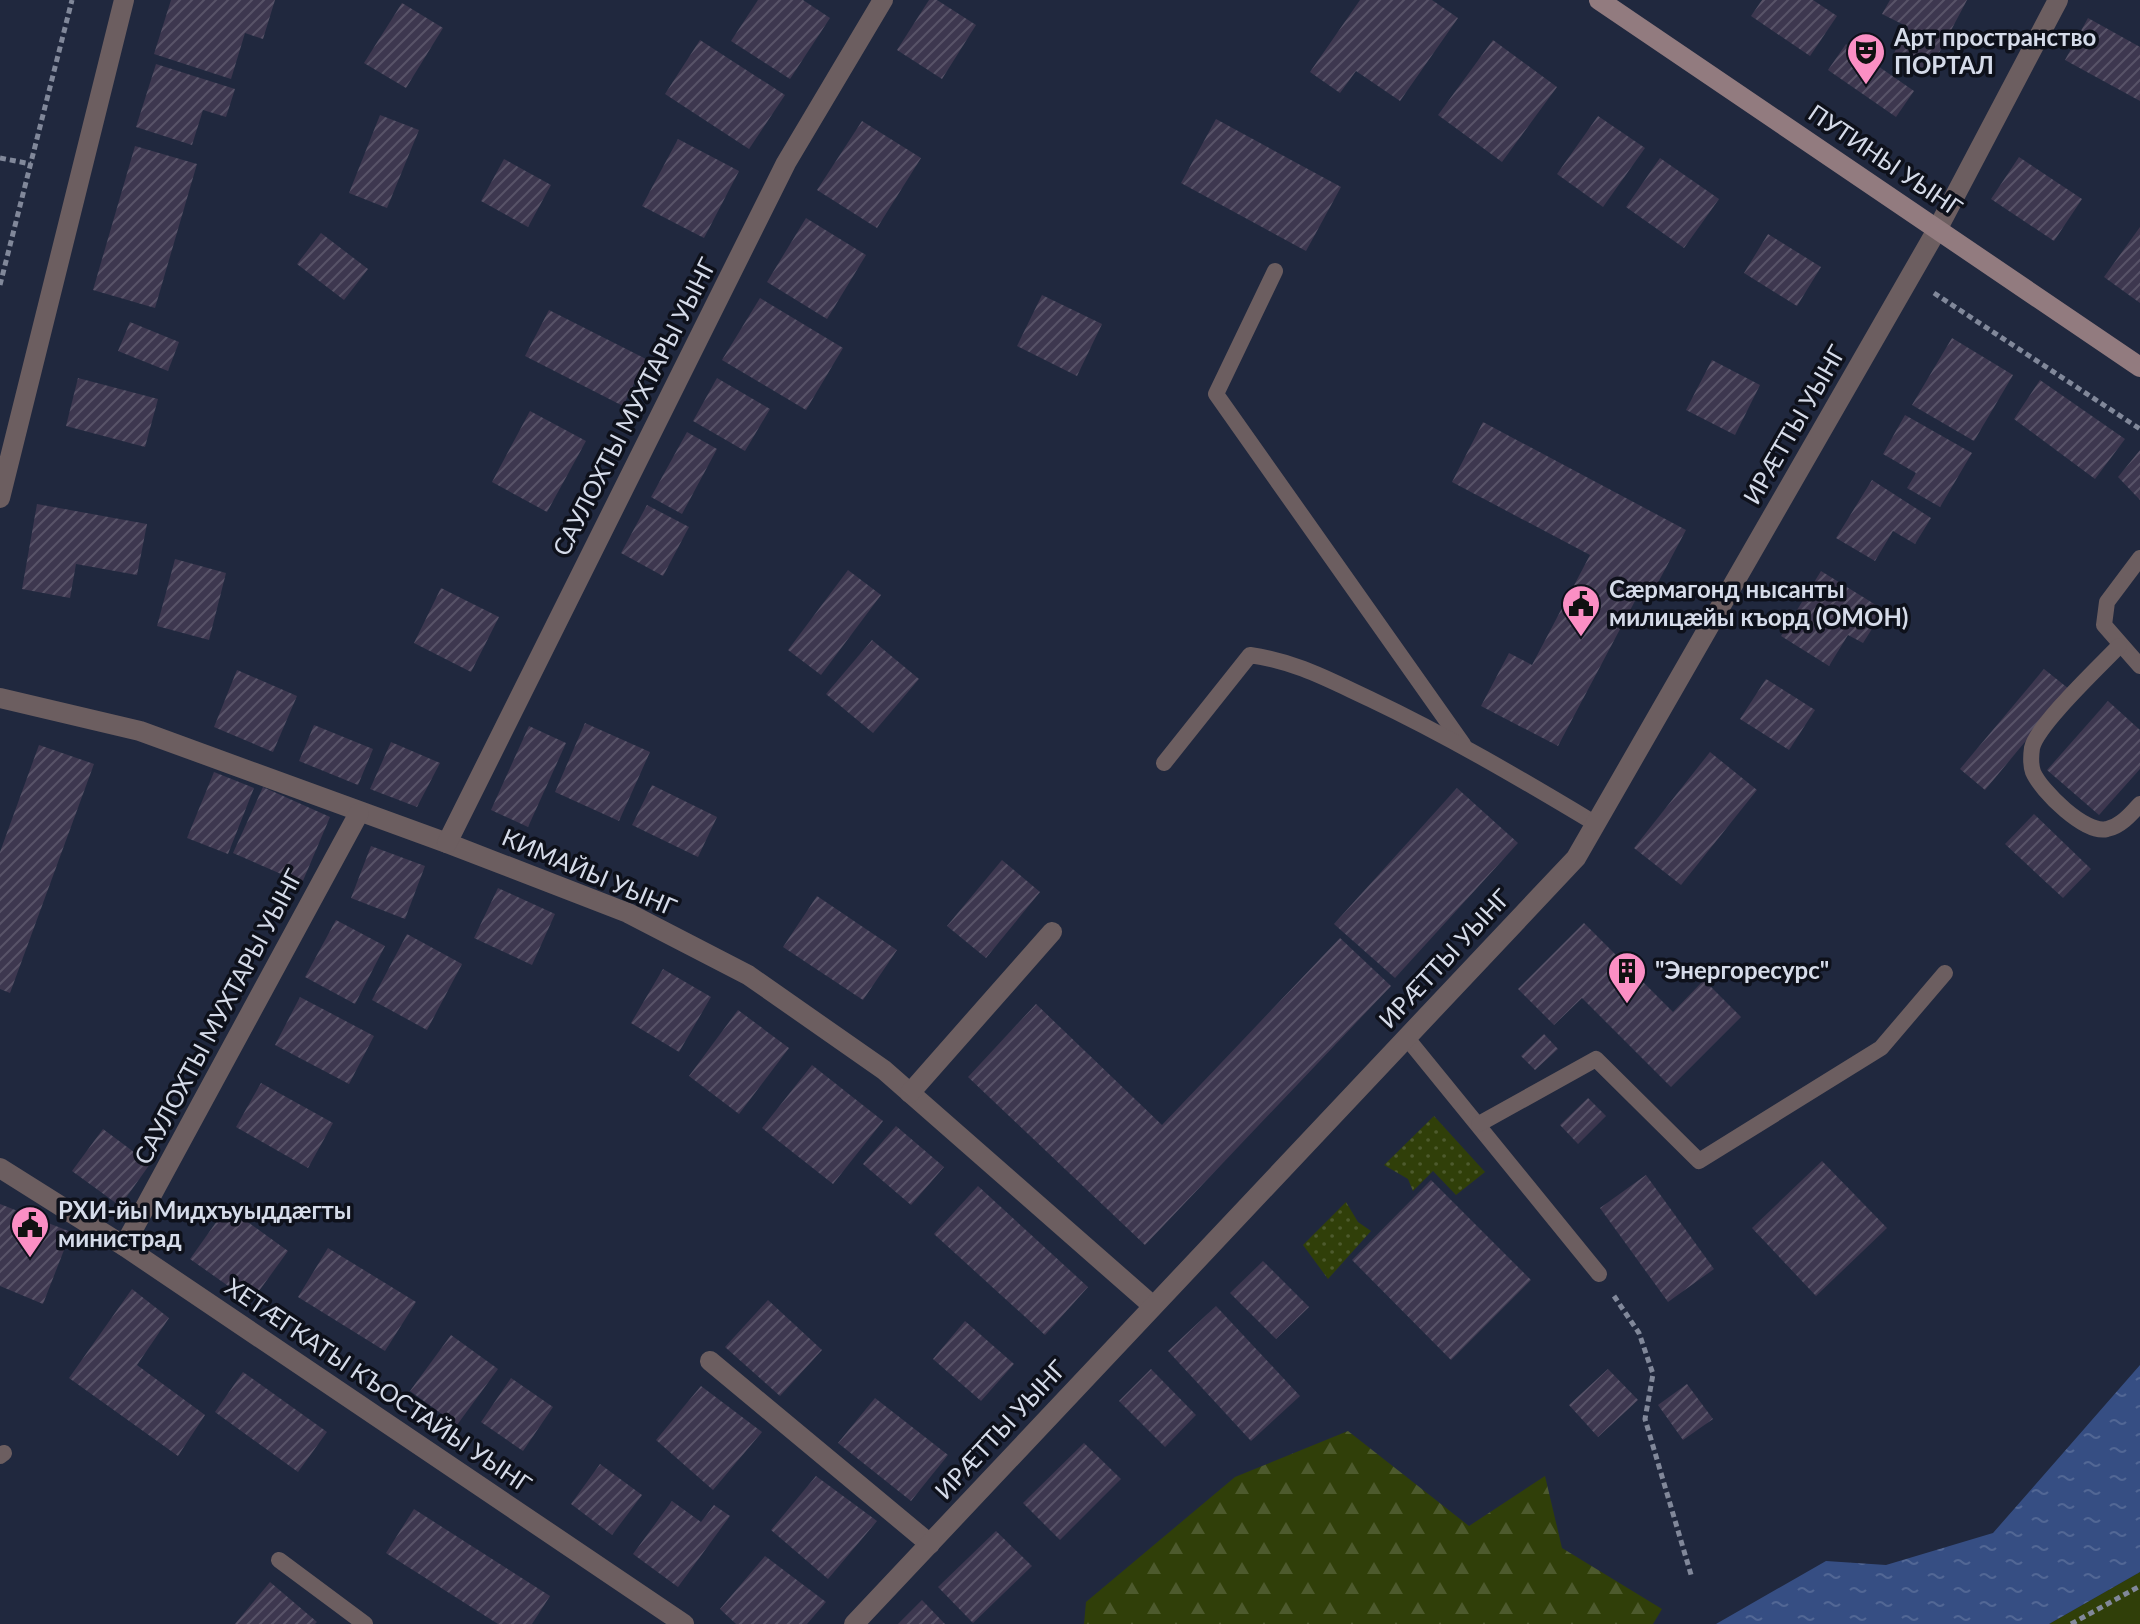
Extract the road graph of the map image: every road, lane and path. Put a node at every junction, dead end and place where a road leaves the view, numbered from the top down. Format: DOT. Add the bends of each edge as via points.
graph roads {
  1 [pos="72,0"];
  2 [pos="124,0"];
  3 [pos="883,0"];
  4 [pos="1599,0"];
  5 [pos="2058,0"];
  6 [pos="0,158"];
  7 [pos="31,164"];
  8 [pos="1938,228"];
  9 [pos="1275,271"];
  10 [pos="1909,277"];
  11 [pos="0,285"];
  12 [pos="2140,367"];
  13 [pos="2140,429"];
  14 [pos="0,498"];
  15 [pos="2140,558"];
  16 [pos="2119,646"];
  17 [pos="2140,666"];
  18 [pos="0,698"];
  19 [pos="1463,744"];
  20 [pos="1164,763"];
  21 [pos="2140,804"];
  22 [pos="359,813"];
  23 [pos="1596,824"];
  24 [pos="447,843"];
  25 [pos="1052,932"];
  26 [pos="1945,973"];
  27 [pos="1406,1037"];
  28 [pos="910,1093"];
  29 [pos="1479,1124"];
  30 [pos="0,1168"];
  31 [pos="124,1246"];
  32 [pos="1599,1274"];
  33 [pos="1153,1306"];
  34 [pos="710,1361"];
  35 [pos="930,1544"];
  36 [pos="279,1560"];
  37 [pos="1692,1578"];
  38 [pos="2140,1586"];
  39 [pos="365,1624"];
  40 [pos="684,1624"];
  41 [pos="854,1624"];
  42 [pos="2071,1624"];
  1 -- 7 [label="path"];
  2 -- 14 [label="street"];
  3 -- 24 [label="street, САУЛОХТЫ МУХТАРЫ УЫНГ" via="786,163"];
  4 -- 8 [label="main road, ПУТИНЫ УЫНГ"];
  5 -- 8 [label="street, ИРÆТТЫ УЫНГ"];
  6 -- 7 [label="path"];
  7 -- 11 [label="path"];
  8 -- 10 [label="street, ИРÆТТЫ УЫНГ"];
  8 -- 12 [label="main road, ПУТИНЫ УЫНГ"];
  9 -- 19 [label="lane" via="1216,394"];
  10 -- 13 [label="path"];
  10 -- 23 [label="street, ИРÆТТЫ УЫНГ"];
  15 -- 16 [label="lane" via="2107,602 2104,625"];
  16 -- 17 [label="lane"];
  16 -- 21 [label="lane" via="2050,720 2032,746 2032,770 2042,787 2087,828 2105,830 2126,820"];
  18 -- 22 [label="street, КИМАЙЫ УЫНГ" via="140,731"];
  19 -- 20 [label="lane" via="1288,661 1250,655"];
  19 -- 23 [label="lane"];
  22 -- 24 [label="street, КИМАЙЫ УЫНГ"];
  22 -- 31 [label="street, САУЛОХТЫ МУХТАРЫ УЫНГ"];
  23 -- 27 [label="street, ИРÆТТЫ УЫНГ" via="1576,858"];
  24 -- 28 [label="street, КИМАЙЫ УЫНГ" via="628,913 748,975"];
  25 -- 28 [label="street"];
  26 -- 29 [label="lane" via="1881,1048 1699,1161 1596,1059"];
  27 -- 29 [label="lane"];
  27 -- 33 [label="street, ИРÆТТЫ УЫНГ"];
  28 -- 33 [label="street, КИМАЙЫ УЫНГ"];
  29 -- 32 [label="lane"];
  30 -- 31 [label="street, ХЕТÆГКАТЫ КЪОСТАЙЫ УЫНГ"];
  31 -- 40 [label="street, ХЕТÆГКАТЫ КЪОСТАЙЫ УЫНГ"];
  32 -- 37 [label="path" via="1639,1333 1653,1374 1645,1419"];
  33 -- 35 [label="street, ИРÆТТЫ УЫНГ"];
  34 -- 35 [label="street"];
  35 -- 41 [label="street, ИРÆТТЫ УЫНГ"];
  36 -- 39 [label="lane"];
  38 -- 42 [label="path"];
}
